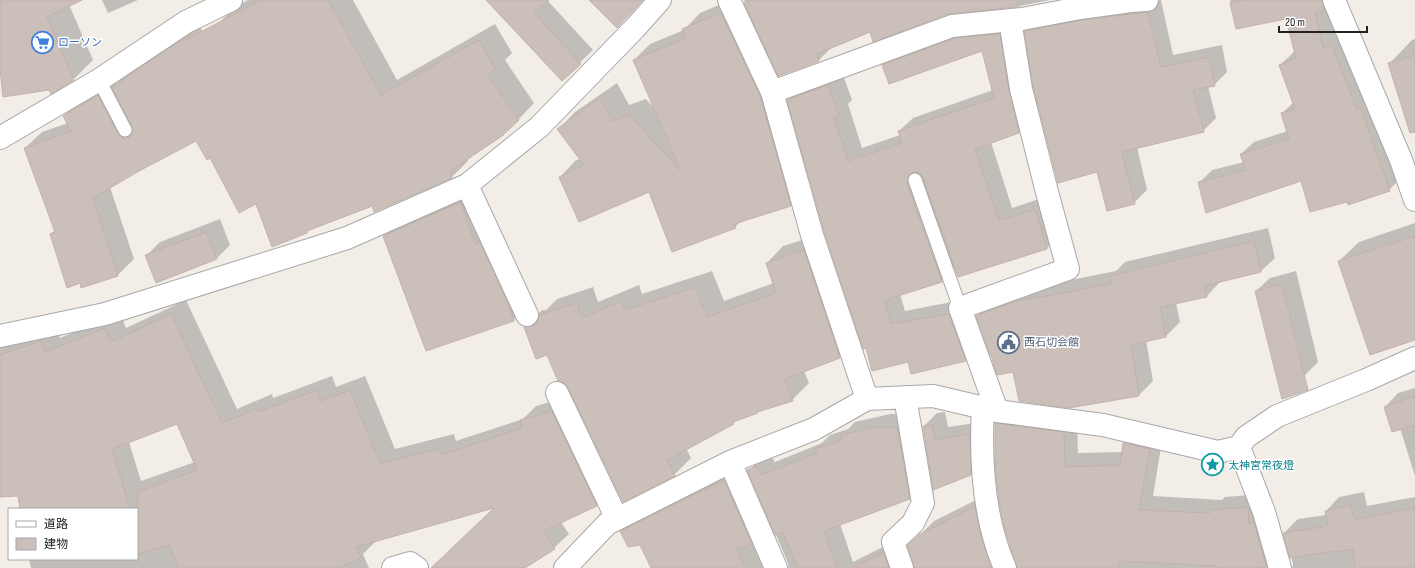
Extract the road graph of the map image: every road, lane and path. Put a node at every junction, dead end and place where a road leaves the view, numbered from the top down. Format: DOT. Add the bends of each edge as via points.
graph roads {
  1 [pos="232,0"];
  2 [pos="660,0"];
  3 [pos="729,0"];
  4 [pos="1147,0"];
  5 [pos="1334,0"];
  6 [pos="1010,20"];
  7 [pos="99,80"];
  8 [pos="772,92"];
  9 [pos="125,130"];
  10 [pos="0,138"];
  11 [pos="914,180"];
  12 [pos="467,186"];
  13 [pos="1415,200"];
  14 [pos="960,308"];
  15 [pos="527,315"];
  16 [pos="0,336"];
  17 [pos="1415,358"];
  18 [pos="557,393"];
  19 [pos="905,397"];
  20 [pos="867,399"];
  21 [pos="990,409"];
  22 [pos="1239,447"];
  23 [pos="730,462"];
  24 [pos="617,519"];
  25 [pos="393,568"];
  26 [pos="417,568"];
  27 [pos="565,568"];
  28 [pos="776,568"];
  29 [pos="902,568"];
  30 [pos="1005,568"];
  31 [pos="1280,568"];
  1 -- 7 [label="street" via="186,22"];
  2 -- 12 [label="street" via="539,127"];
  3 -- 8 [label="street"];
  4 -- 6 [label="street"];
  5 -- 13 [label="street" via="1402,160"];
  6 -- 8 [label="street" via="952,26"];
  6 -- 14 [label="street" via="1021,88 1068,269"];
  7 -- 9 [label="lane"];
  7 -- 10 [label="street"];
  8 -- 20 [label="street" via="812,235"];
  11 -- 14 [label="lane"];
  12 -- 15 [label="street"];
  12 -- 16 [label="street" via="347,238 105,314"];
  14 -- 21 [label="street"];
  17 -- 22 [label="street" via="1277,416 1246,437"];
  18 -- 24 [label="street"];
  19 -- 20 [label="street"];
  19 -- 21 [label="street" via="932,396"];
  19 -- 29 [label="street" via="923,503 912,523 893,542"];
  20 -- 23 [label="street" via="814,429"];
  21 -- 22 [label="street" via="1103,426 1218,452"];
  21 -- 30 [label="street" via="981,440 985,488 989,522"];
  22 -- 31 [label="street" via="1264,512"];
  23 -- 24 [label="street"];
  23 -- 28 [label="street"];
  24 -- 27 [label="street" via="607,524"];
  25 -- 26 [label="street" via="410,563"];
}
